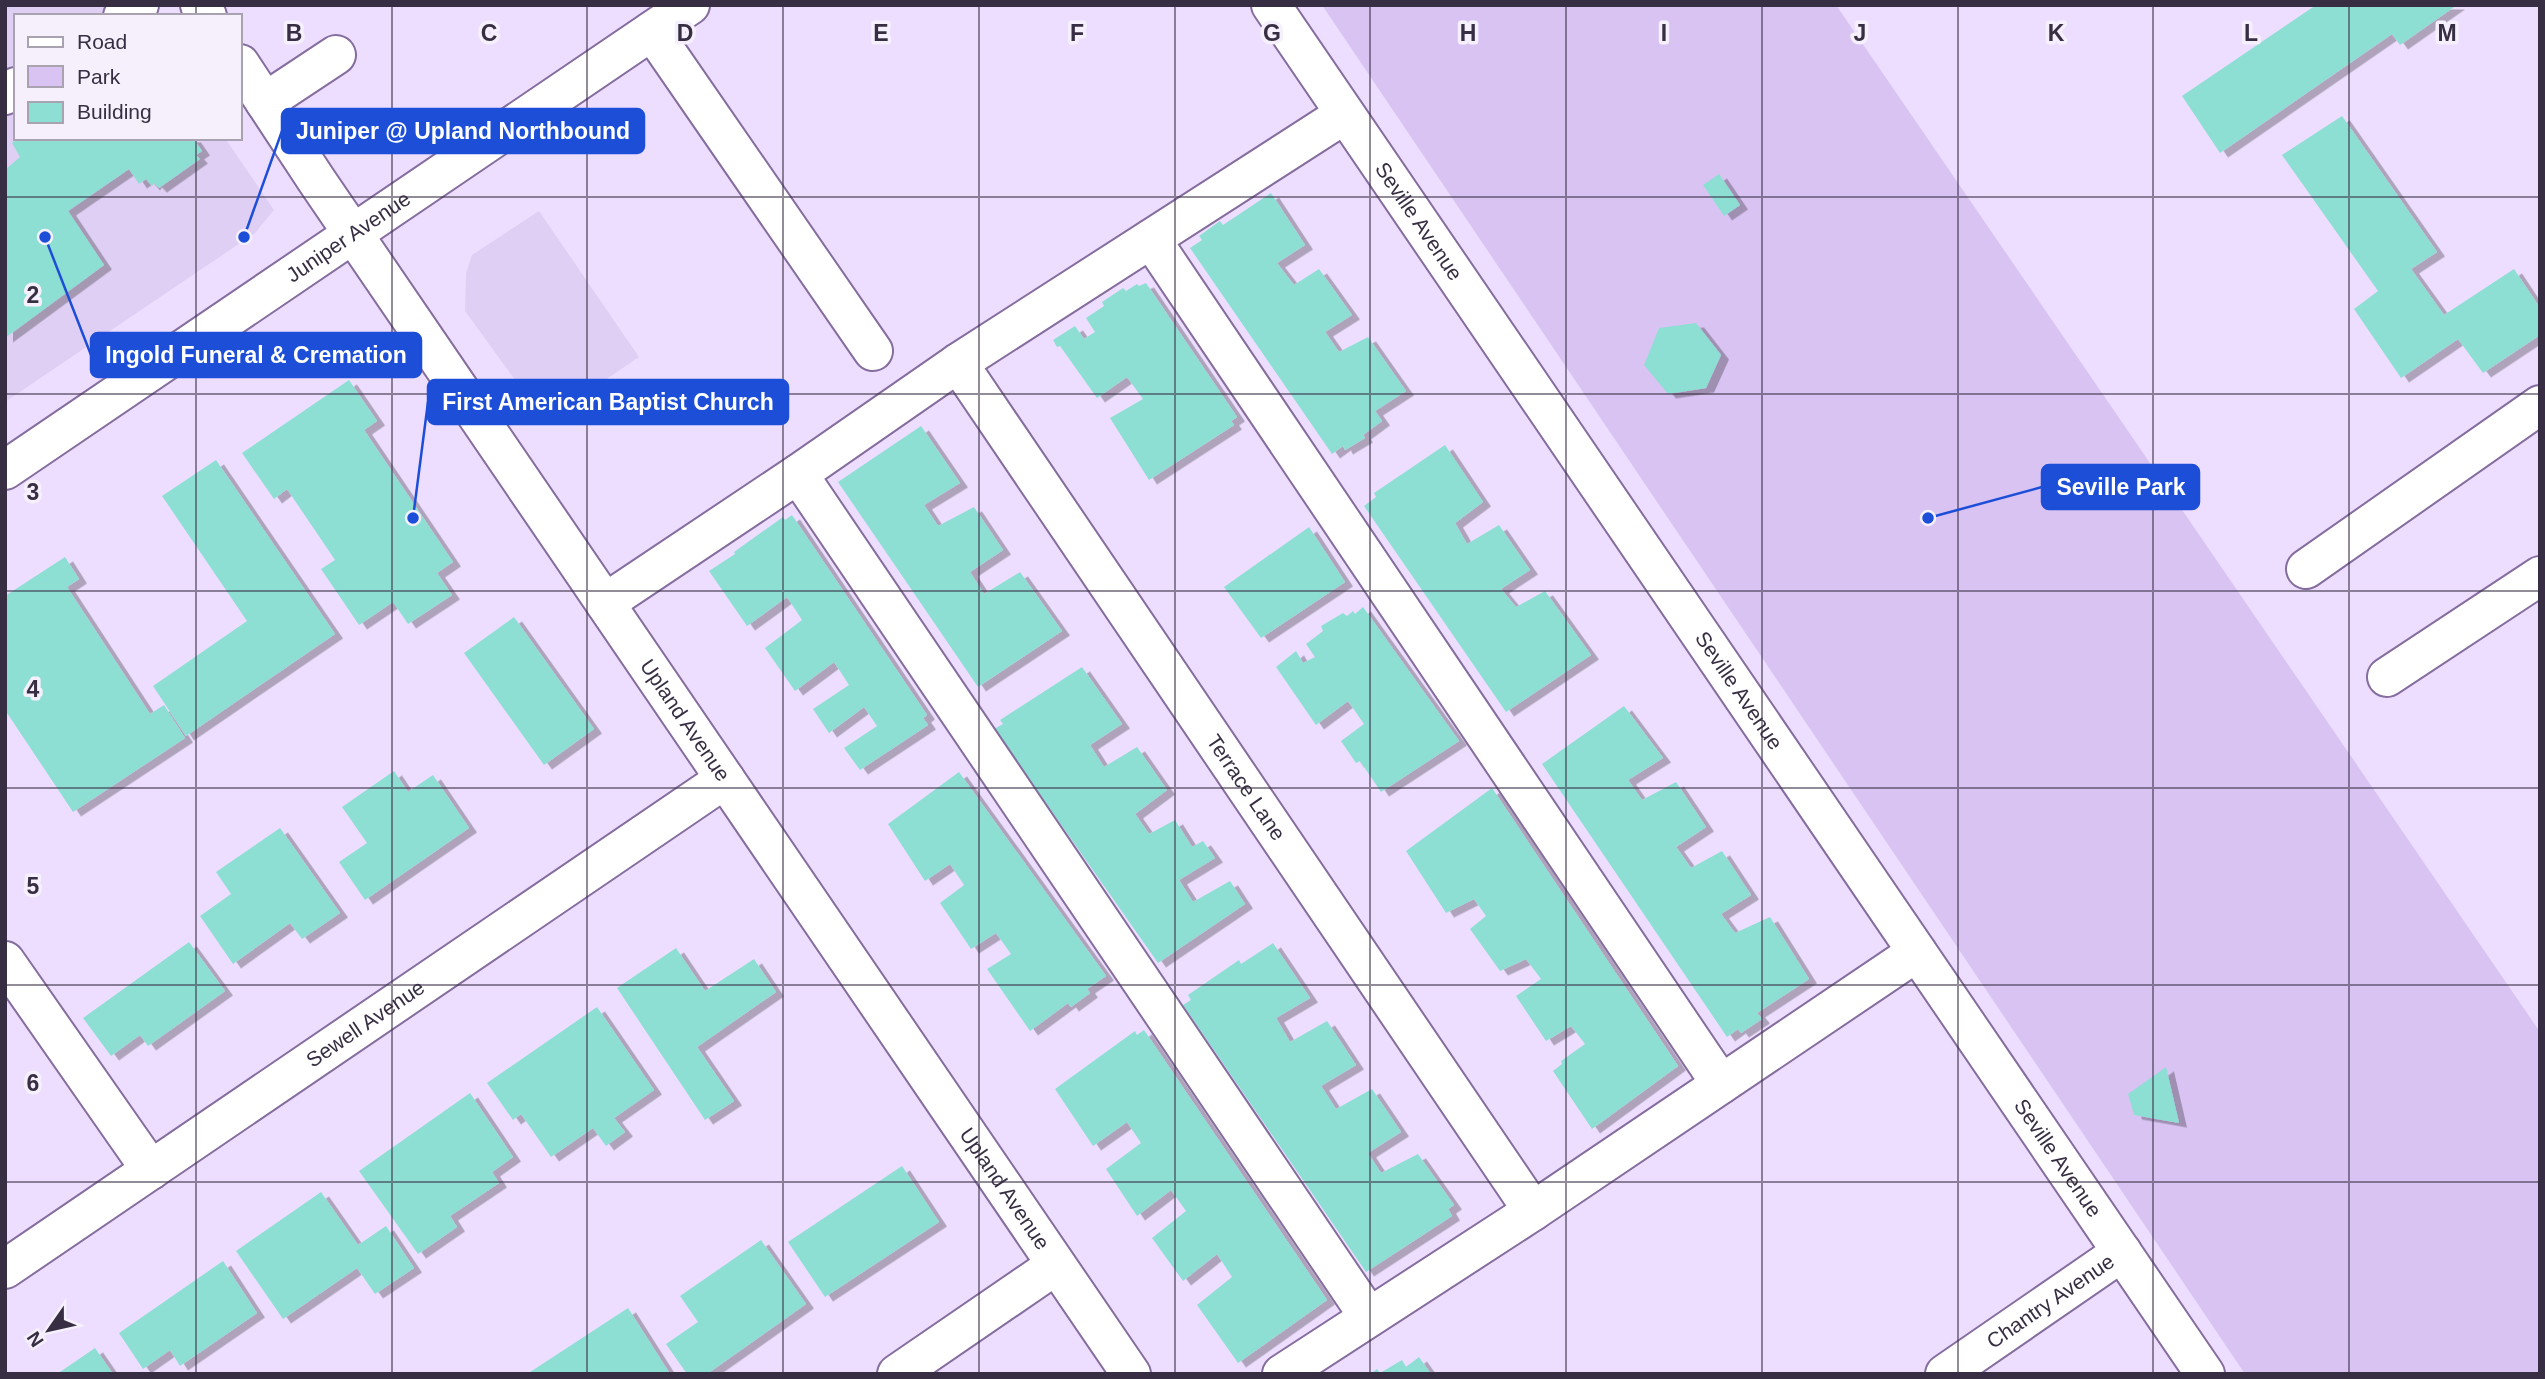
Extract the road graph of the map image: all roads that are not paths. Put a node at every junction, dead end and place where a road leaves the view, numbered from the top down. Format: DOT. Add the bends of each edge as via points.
graph roads {
  1 [pos="690,5"];
  2 [pos="1271,5"];
  3 [pos="652,31"];
  4 [pos="336,55"];
  5 [pos="242,67"];
  6 [pos="265,102"];
  7 [pos="1345,114"];
  8 [pos="354,234"];
  9 [pos="1151,239"];
  10 [pos="873,351"];
  11 [pos="958,363"];
  12 [pos="2540,405"];
  13 [pos="5,470"];
  14 [pos="798,474"];
  15 [pos="2306,569"];
  16 [pos="2540,576"];
  17 [pos="605,603"];
  18 [pos="2387,677"];
  19 [pos="726,779"];
  20 [pos="1917,952"];
  21 [pos="5,961"];
  22 [pos="1721,1084"];
  23 [pos="151,1170"];
  24 [pos="1533,1211"];
  25 [pos="2122,1252"];
  26 [pos="1056,1265"];
  27 [pos="5,1269"];
  28 [pos="1369,1317"];
  29 [pos="897,1374"];
  30 [pos="1131,1374"];
  31 [pos="1282,1374"];
  32 [pos="1945,1374"];
  33 [pos="2205,1374"];
  1 -- 3 [label="street, Juniper Avenue"];
  2 -- 7 [label="street, Seville Avenue"];
  3 -- 8 [label="street, Juniper Avenue"];
  3 -- 10 [label="street"];
  4 -- 6 [label="street"];
  5 -- 6 [label="street, Upland Avenue"];
  6 -- 8 [label="street, Upland Avenue"];
  7 -- 9 [label="street"];
  7 -- 20 [label="street, Seville Avenue"];
  8 -- 13 [label="street, Juniper Avenue"];
  8 -- 17 [label="street, Upland Avenue"];
  9 -- 11 [label="street"];
  9 -- 22 [label="street"];
  11 -- 14 [label="street"];
  11 -- 24 [label="street, Terrace Lane"];
  12 -- 15 [label="street"];
  14 -- 17 [label="street"];
  14 -- 28 [label="street"];
  16 -- 18 [label="street"];
  17 -- 19 [label="street, Upland Avenue"];
  19 -- 23 [label="street, Sewell Avenue"];
  19 -- 26 [label="street, Upland Avenue"];
  20 -- 22 [label="street"];
  20 -- 25 [label="street, Seville Avenue"];
  21 -- 23 [label="street"];
  22 -- 24 [label="street"];
  23 -- 27 [label="street, Sewell Avenue"];
  24 -- 28 [label="street"];
  25 -- 32 [label="street, Chantry Avenue"];
  25 -- 33 [label="street, Seville Avenue"];
  26 -- 29 [label="street"];
  26 -- 30 [label="street, Upland Avenue"];
  28 -- 31 [label="street"];
}
